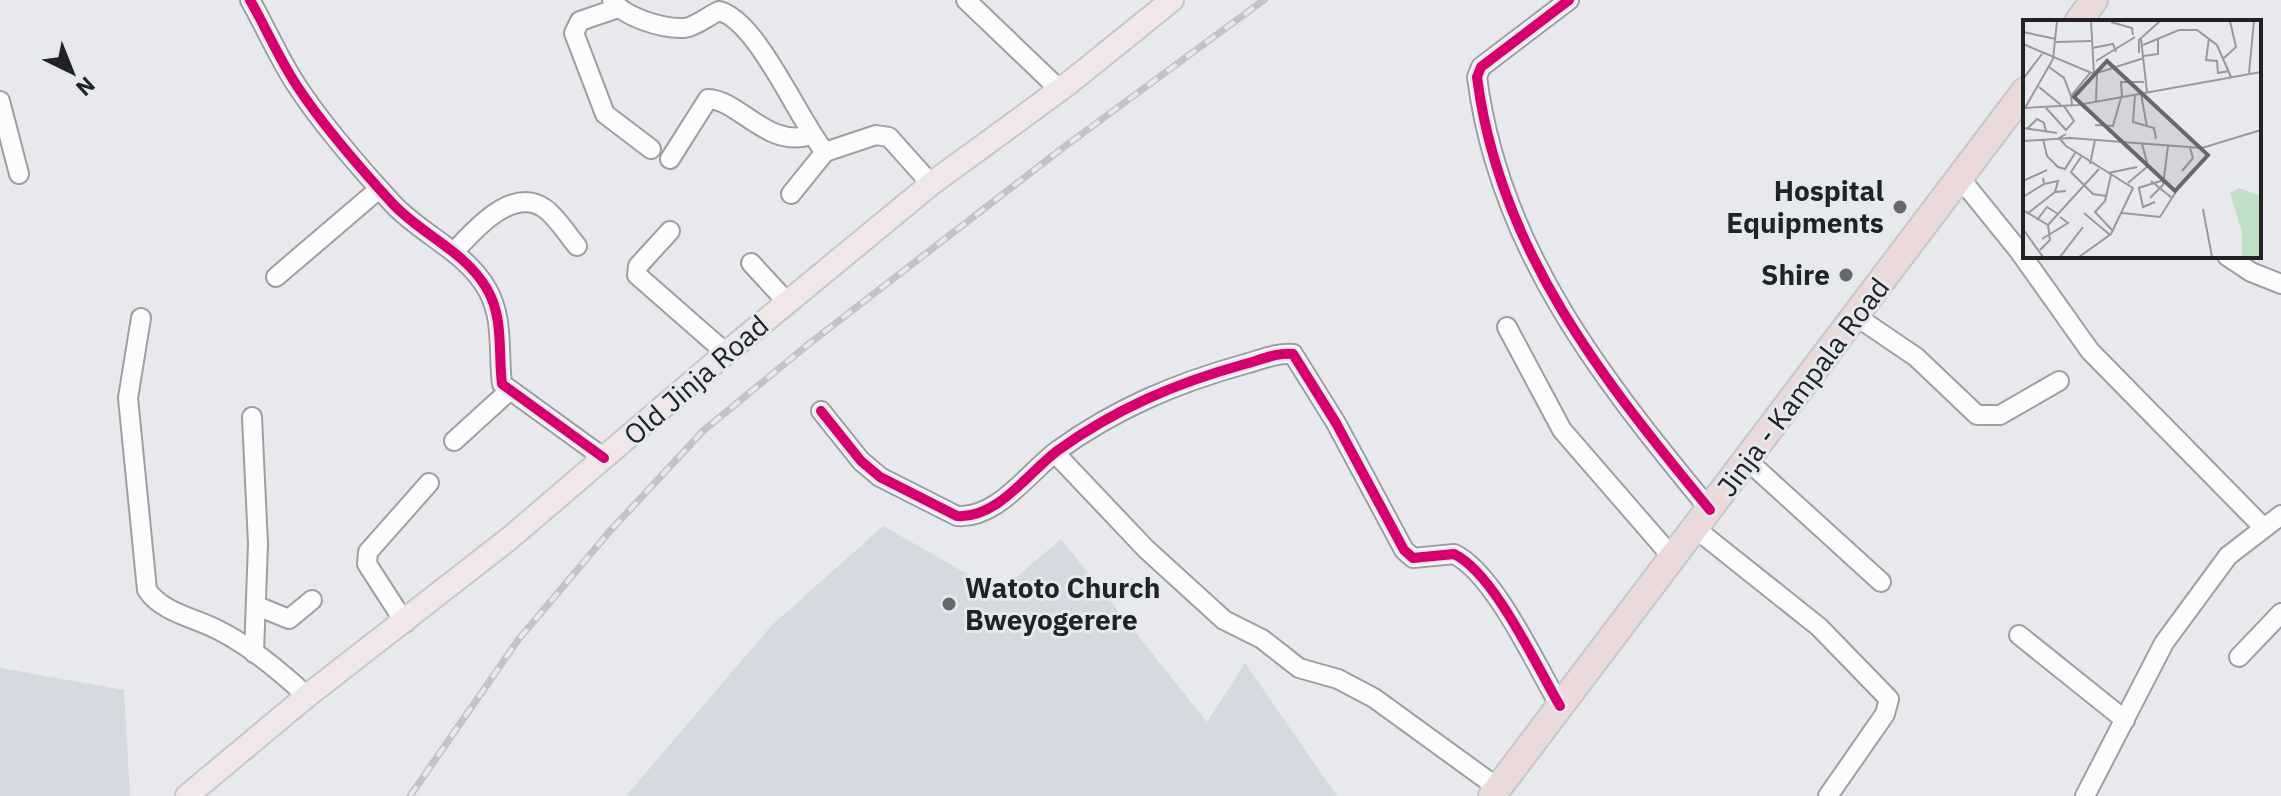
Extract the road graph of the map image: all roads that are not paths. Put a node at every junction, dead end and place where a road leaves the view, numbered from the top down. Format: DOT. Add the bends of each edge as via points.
graph roads {
  1 [pos="966,0"];
  2 [pos="1172,0"];
  3 [pos="1569,0"];
  4 [pos="2094,0"];
  5 [pos="252,1"];
  6 [pos="615,4"];
  7 [pos="2079,20"];
  8 [pos="1060,90"];
  9 [pos="2023,94"];
  10 [pos="0,101"];
  11 [pos="811,135"];
  12 [pos="651,149"];
  13 [pos="825,152"];
  14 [pos="670,159"];
  15 [pos="19,174"];
  16 [pos="1960,178"];
  17 [pos="931,184"];
  18 [pos="379,189"];
  19 [pos="791,194"];
  20 [pos="670,231"];
  21 [pos="577,246"];
  22 [pos="454,252"];
  23 [pos="2023,257"];
  24 [pos="2024,258"];
  25 [pos="2230,258"];
  26 [pos="751,263"];
  27 [pos="276,277"];
  28 [pos="2281,284"];
  29 [pos="787,302"];
  30 [pos="1857,317"];
  31 [pos="141,318"];
  32 [pos="1507,327"];
  33 [pos="726,353"];
  34 [pos="2059,381"];
  35 [pos="509,391"];
  36 [pos="821,411"];
  37 [pos="252,417"];
  38 [pos="454,441"];
  39 [pos="1055,453"];
  40 [pos="604,458"];
  41 [pos="1748,461"];
  42 [pos="429,483"];
  43 [pos="2281,515"];
  44 [pos="1703,520"];
  45 [pos="2264,528"];
  46 [pos="1673,558"];
  47 [pos="1881,582"];
  48 [pos="312,600"];
  49 [pos="257,606"];
  50 [pos="2281,613"];
  51 [pos="405,623"];
  52 [pos="2019,635"];
  53 [pos="254,653"];
  54 [pos="2239,657"];
  55 [pos="307,696"];
  56 [pos="1560,706"];
  57 [pos="2125,720"];
  58 [pos="1495,792"];
  59 [pos="187,796"];
  60 [pos="1828,796"];
  61 [pos="2085,796"];
  1 -- 8 [label="street"];
  2 -- 8 [label="main road, Old Jinja Road"];
  3 -- 44 [label="street" via="1481,67 1477,77 1491,153 1526,249 1549,292"];
  4 -- 7 [label="highway"];
  5 -- 18 [label="street" via="295,84"];
  6 -- 11 [label="street" via="632,16 685,28 719,11 730,14 764,57"];
  6 -- 12 [label="street" via="580,21 574,33 605,114"];
  8 -- 17 [label="main road, Old Jinja Road"];
  9 -- 16 [label="highway, Jinja - Kampala Road"];
  10 -- 15 [label="street"];
  11 -- 13 [label="street"];
  11 -- 14 [label="street" via="780,135 708,99"];
  13 -- 17 [label="street" via="876,135 889,137"];
  13 -- 19 [label="street"];
  16 -- 23 [label="street"];
  16 -- 30 [label="highway, Jinja - Kampala Road"];
  17 -- 29 [label="main road, Old Jinja Road"];
  18 -- 22 [label="street" via="417,227"];
  18 -- 27 [label="street"];
  20 -- 33 [label="street" via="638,266 637,275"];
  21 -- 22 [label="street" via="543,207 526,201 478,225"];
  22 -- 35 [label="street" via="493,300 502,384"];
  24 -- 45 [label="street" via="2090,351"];
  25 -- 28 [label="street"];
  26 -- 29 [label="street"];
  29 -- 33 [label="main road, Old Jinja Road"];
  30 -- 34 [label="street" via="1916,357 1977,415 2000,415"];
  30 -- 41 [label="highway, Jinja - Kampala Road"];
  31 -- 53 [label="street" via="128,398 147,590 153,600 224,632"];
  32 -- 46 [label="street" via="1562,430"];
  33 -- 40 [label="main road, Old Jinja Road"];
  35 -- 38 [label="street"];
  35 -- 40 [label="street"];
  36 -- 39 [label="street" via="880,477 957,516 976,515"];
  37 -- 49 [label="street"];
  39 -- 56 [label="street" via="1137,401 1204,375 1293,354 1404,550 1413,558 1454,554 1472,566 1494,589"];
  39 -- 58 [label="street" via="1146,549 1224,620 1262,639 1299,668 1338,679 1374,698"];
  40 -- 51 [label="main road, Old Jinja Road"];
  41 -- 44 [label="highway, Jinja - Kampala Road"];
  41 -- 47 [label="street"];
  42 -- 51 [label="street" via="368,552 367,564"];
  43 -- 45 [label="street"];
  44 -- 46 [label="highway, Jinja - Kampala Road"];
  44 -- 60 [label="street" via="1889,699 1885,714"];
  45 -- 57 [label="street" via="2228,556 2164,643"];
  46 -- 56 [label="highway, Jinja - Kampala Road"];
  48 -- 49 [label="street" via="289,619"];
  49 -- 53 [label="street"];
  50 -- 54 [label="street"];
  51 -- 55 [label="main road, Old Jinja Road"];
  52 -- 57 [label="street"];
  53 -- 55 [label="street"];
  55 -- 59 [label="main road, Old Jinja Road"];
  56 -- 58 [label="highway, Jinja - Kampala Road"];
  57 -- 61 [label="street"];
}
